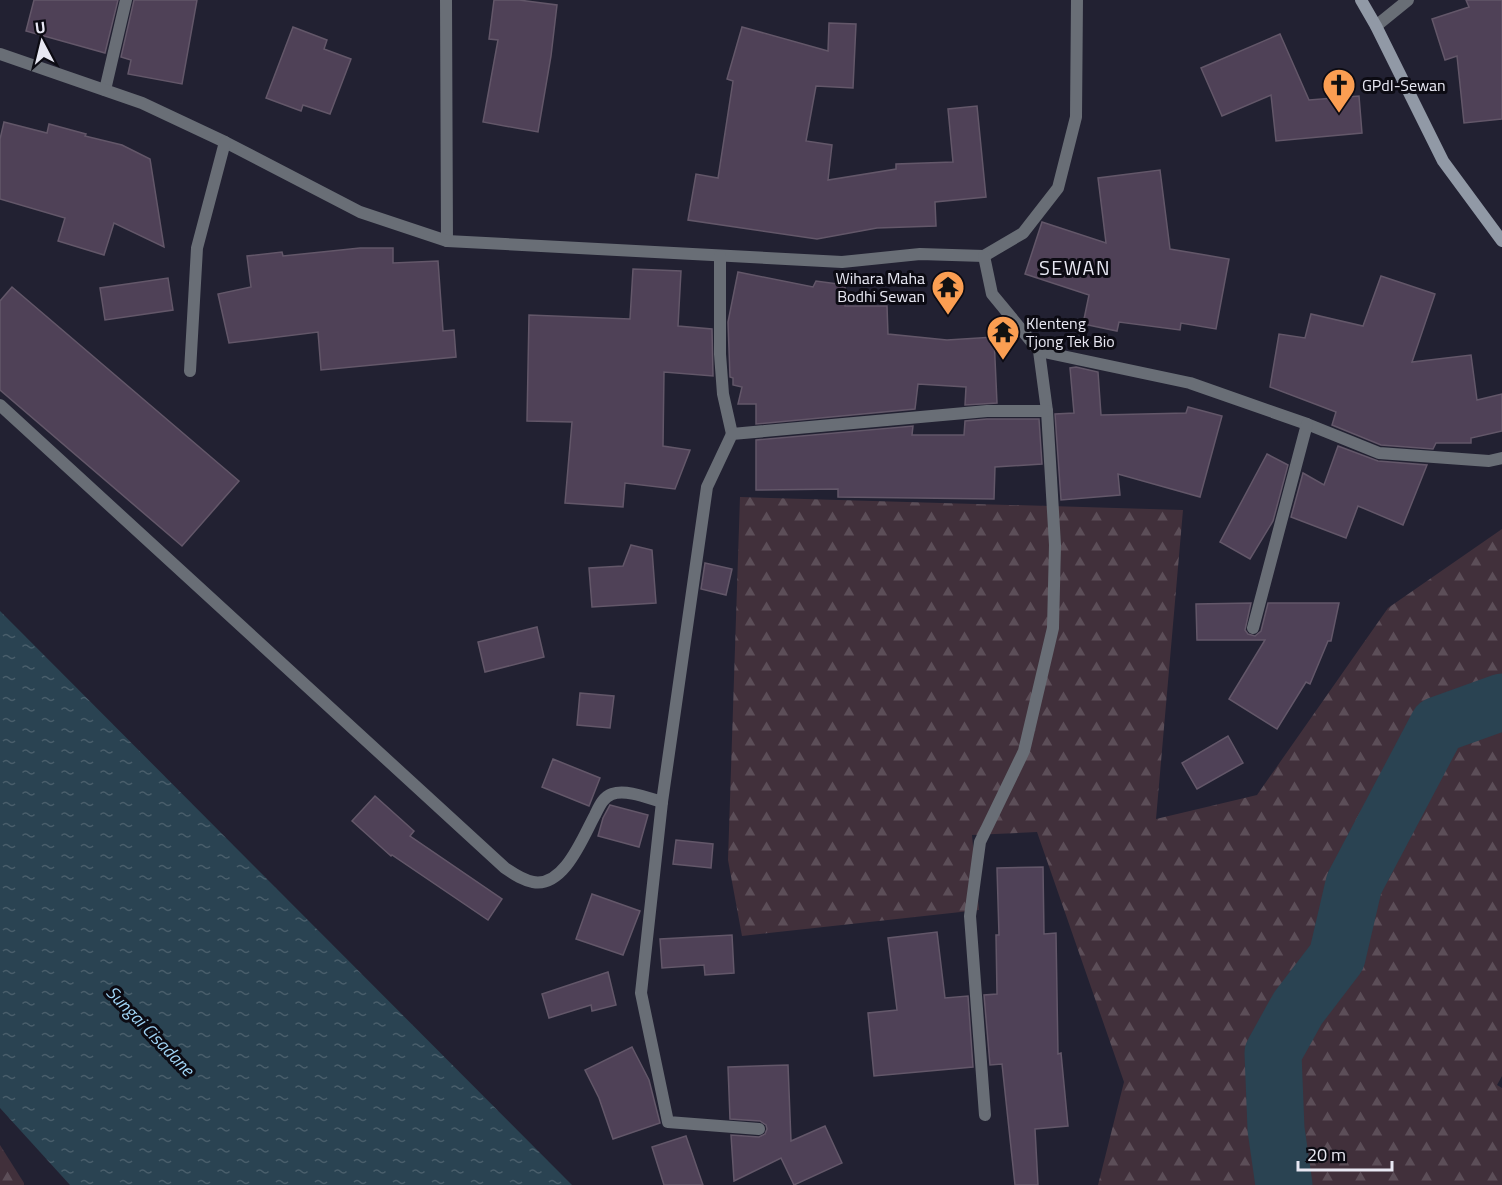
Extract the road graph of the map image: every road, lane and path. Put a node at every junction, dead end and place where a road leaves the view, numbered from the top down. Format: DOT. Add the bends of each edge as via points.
graph roads {
  1 [pos="126,0"];
  2 [pos="446,0"];
  3 [pos="1077,0"];
  4 [pos="1361,0"];
  5 [pos="1408,0"];
  6 [pos="1376,26"];
  7 [pos="0,54"];
  8 [pos="105,90"];
  9 [pos="225,142"];
  10 [pos="447,241"];
  11 [pos="1502,241"];
  12 [pos="720,256"];
  13 [pos="984,256"];
  14 [pos="1039,351"];
  15 [pos="190,371"];
  16 [pos="0,405"];
  17 [pos="1047,411"];
  18 [pos="1307,424"];
  19 [pos="732,434"];
  20 [pos="1502,458"];
  21 [pos="1253,628"];
  22 [pos="662,801"];
  23 [pos="985,1115"];
  24 [pos="759,1129"];
  1 -- 8 [label="street"];
  2 -- 10 [label="street"];
  3 -- 13 [label="street" via="1076,117 1058,188 1023,233"];
  4 -- 6 [label="street"];
  5 -- 6 [label="street"];
  6 -- 11 [label="street" via="1443,161"];
  7 -- 8 [label="street"];
  8 -- 9 [label="street"];
  9 -- 10 [label="street" via="360,212"];
  9 -- 15 [label="street" via="198,248"];
  10 -- 12 [label="street"];
  12 -- 13 [label="street" via="842,262 921,254"];
  12 -- 19 [label="street" via="720,364"];
  13 -- 14 [label="street" via="992,294"];
  14 -- 17 [label="street"];
  14 -- 18 [label="street" via="1190,383"];
  16 -- 22 [label="street" via="504,868 523,880 546,882 556,877 568,864 606,797 619,793"];
  17 -- 19 [label="street" via="987,411"];
  17 -- 23 [label="street" via="1055,545 1053,628 1024,751 980,842 970,916"];
  18 -- 20 [label="street" via="1379,453 1490,461"];
  18 -- 21 [label="street"];
  19 -- 22 [label="street" via="707,487"];
  22 -- 24 [label="street" via="641,993 668,1122"];
}
